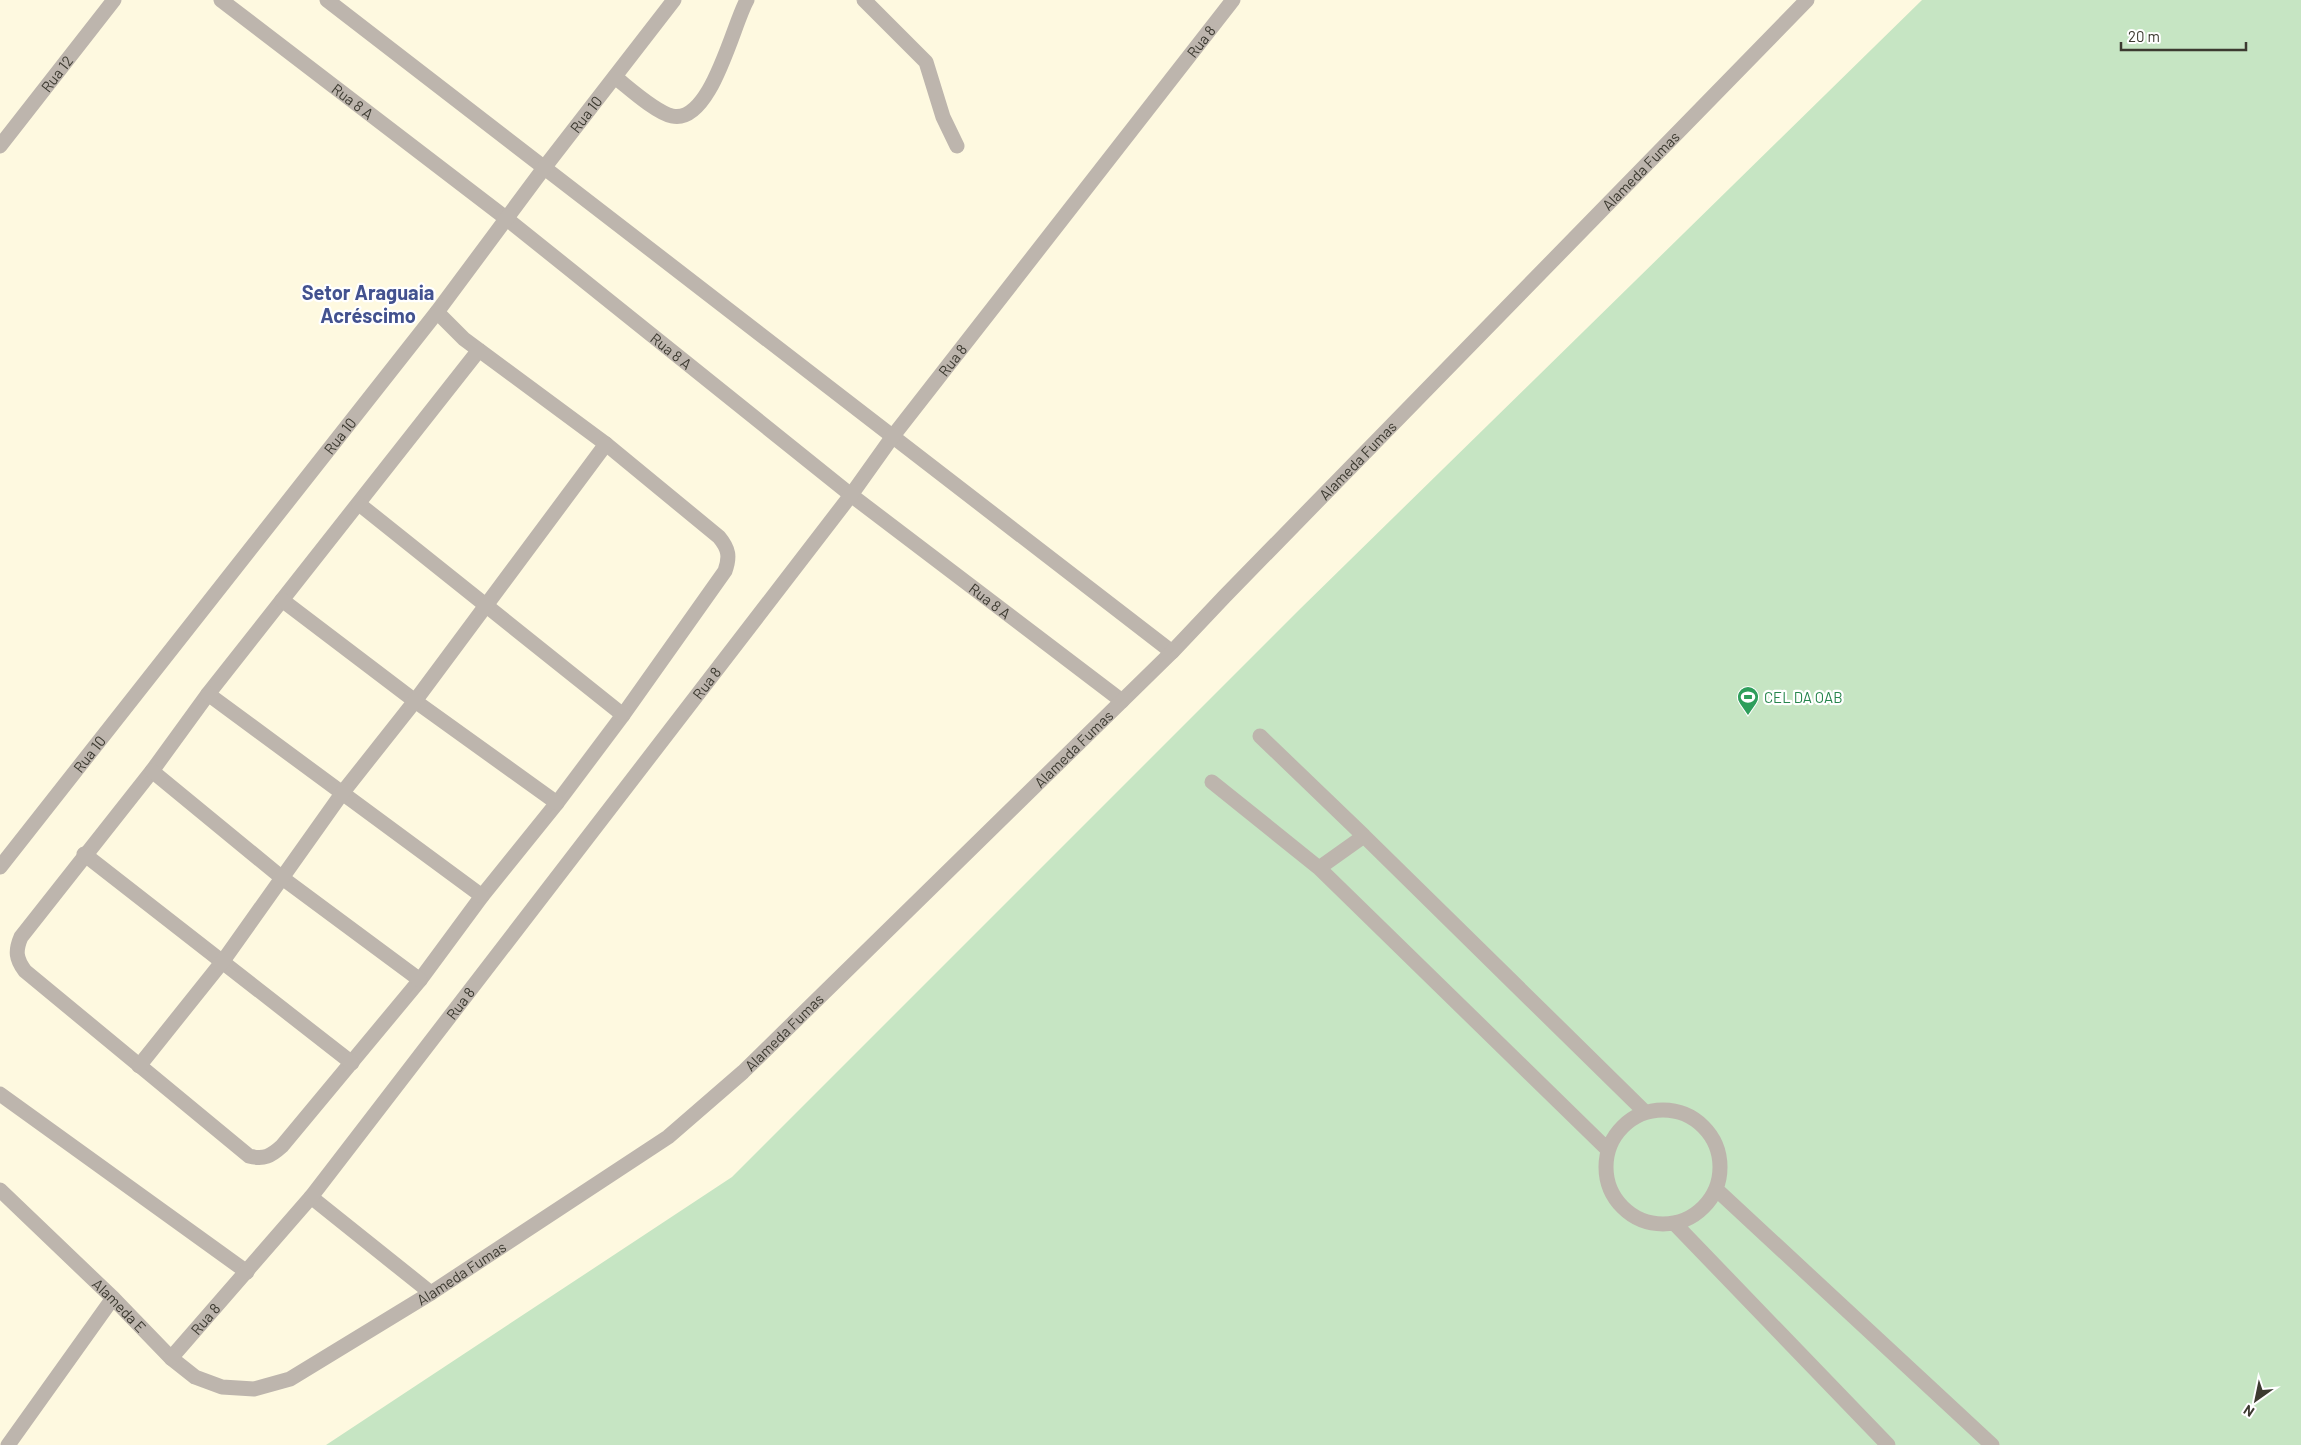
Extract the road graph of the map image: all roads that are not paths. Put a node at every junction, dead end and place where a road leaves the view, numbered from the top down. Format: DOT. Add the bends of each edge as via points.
graph roads {
  1 [pos="114,0"];
  2 [pos="221,0"];
  3 [pos="328,0"];
  4 [pos="674,0"];
  5 [pos="747,0"];
  6 [pos="864,0"];
  7 [pos="1233,0"];
  8 [pos="1807,0"];
  9 [pos="615,77"];
  10 [pos="0,146"];
  11 [pos="957,146"];
  12 [pos="544,168"];
  13 [pos="507,219"];
  14 [pos="437,312"];
  15 [pos="479,350"];
  16 [pos="893,436"];
  17 [pos="606,444"];
  18 [pos="851,495"];
  19 [pos="359,504"];
  20 [pos="282,600"];
  21 [pos="487,605"];
  22 [pos="1172,652"];
  23 [pos="208,694"];
  24 [pos="415,700"];
  25 [pos="1122,701"];
  26 [pos="623,716"];
  27 [pos="1260,736"];
  28 [pos="152,771"];
  29 [pos="1212,782"];
  30 [pos="343,792"];
  31 [pos="557,803"];
  32 [pos="1364,836"];
  33 [pos="84,854"];
  34 [pos="0,867"];
  35 [pos="1318,868"];
  36 [pos="281,877"];
  37 [pos="482,896"];
  38 [pos="223,961"];
  39 [pos="420,980"];
  40 [pos="352,1063"];
  41 [pos="139,1066"];
  42 [pos="0,1094"];
  43 [pos="1645,1112"];
  44 [pos="1608,1150"];
  45 [pos="0,1190"];
  46 [pos="1717,1190"];
  47 [pos="311,1197"];
  48 [pos="1675,1224"];
  49 [pos="247,1272"];
  50 [pos="431,1293"];
  51 [pos="113,1298"];
  52 [pos="171,1358"];
  53 [pos="254,1389"];
  54 [pos="8,1445"];
  55 [pos="1888,1445"];
  56 [pos="1992,1445"];
  1 -- 10 [label="street, Rua 12"];
  2 -- 13 [label="street, Rua 8 A"];
  3 -- 12 [label="street"];
  4 -- 9 [label="street, Rua 10"];
  5 -- 9 [label="street" via="711,86 685,115 672,117"];
  6 -- 11 [label="street" via="926,62 943,117"];
  7 -- 16 [label="street, Rua 8"];
  8 -- 22 [label="street, Alameda Fumas"];
  9 -- 12 [label="street, Rua 10"];
  12 -- 13 [label="street, Rua 10"];
  12 -- 16 [label="street"];
  13 -- 14 [label="street, Rua 10"];
  13 -- 18 [label="street, Rua 8 A"];
  14 -- 15 [label="street"];
  14 -- 34 [label="street, Rua 10"];
  15 -- 17 [label="street"];
  15 -- 19 [label="street"];
  16 -- 18 [label="street, Rua 8"];
  16 -- 22 [label="street"];
  17 -- 21 [label="street"];
  17 -- 26 [label="street" via="720,537 727,547 729,560"];
  18 -- 25 [label="street, Rua 8 A"];
  18 -- 47 [label="street, Rua 8"];
  19 -- 20 [label="street"];
  19 -- 21 [label="street"];
  20 -- 23 [label="street"];
  20 -- 24 [label="street"];
  21 -- 24 [label="street"];
  21 -- 26 [label="street"];
  22 -- 25 [label="street, Alameda Fumas"];
  23 -- 28 [label="street"];
  23 -- 30 [label="street"];
  24 -- 30 [label="street"];
  24 -- 31 [label="street"];
  25 -- 50 [label="street, Alameda Fumas" via="743,1072 668,1137"];
  26 -- 31 [label="street"];
  27 -- 32 [label="street"];
  28 -- 33 [label="street"];
  28 -- 36 [label="street"];
  29 -- 35 [label="street"];
  30 -- 36 [label="street"];
  30 -- 37 [label="street"];
  31 -- 37 [label="street"];
  32 -- 35 [label="street"];
  32 -- 43 [label="street"];
  33 -- 38 [label="street"];
  33 -- 41 [label="street" via="20,937 17,961"];
  35 -- 44 [label="street"];
  36 -- 38 [label="street"];
  36 -- 39 [label="street"];
  37 -- 39 [label="street"];
  38 -- 40 [label="street"];
  38 -- 41 [label="street"];
  39 -- 40 [label="street"];
  40 -- 41 [label="street" via="282,1146 261,1159 238,1149"];
  42 -- 49 [label="street"];
  43 -- 44 [label="street" via="1616,1134"];
  43 -- 46 [label="street" via="1682,1112 1698,1121 1711,1135 1719,1152 1721,1171"];
  44 -- 48 [label="street" via="1606,1170 1610,1189 1621,1206 1636,1218 1655,1224"];
  45 -- 51 [label="street, Alameda E"];
  46 -- 48 [label="street" via="1706,1206"];
  46 -- 56 [label="street"];
  47 -- 49 [label="street, Rua 8"];
  47 -- 50 [label="street"];
  48 -- 55 [label="street"];
  49 -- 52 [label="street, Rua 8"];
  50 -- 53 [label="street, Alameda Fumas" via="290,1379"];
  51 -- 52 [label="street, Alameda E"];
  51 -- 54 [label="street"];
  52 -- 53 [label="street, Alameda E" via="195,1377 222,1388"];
}
